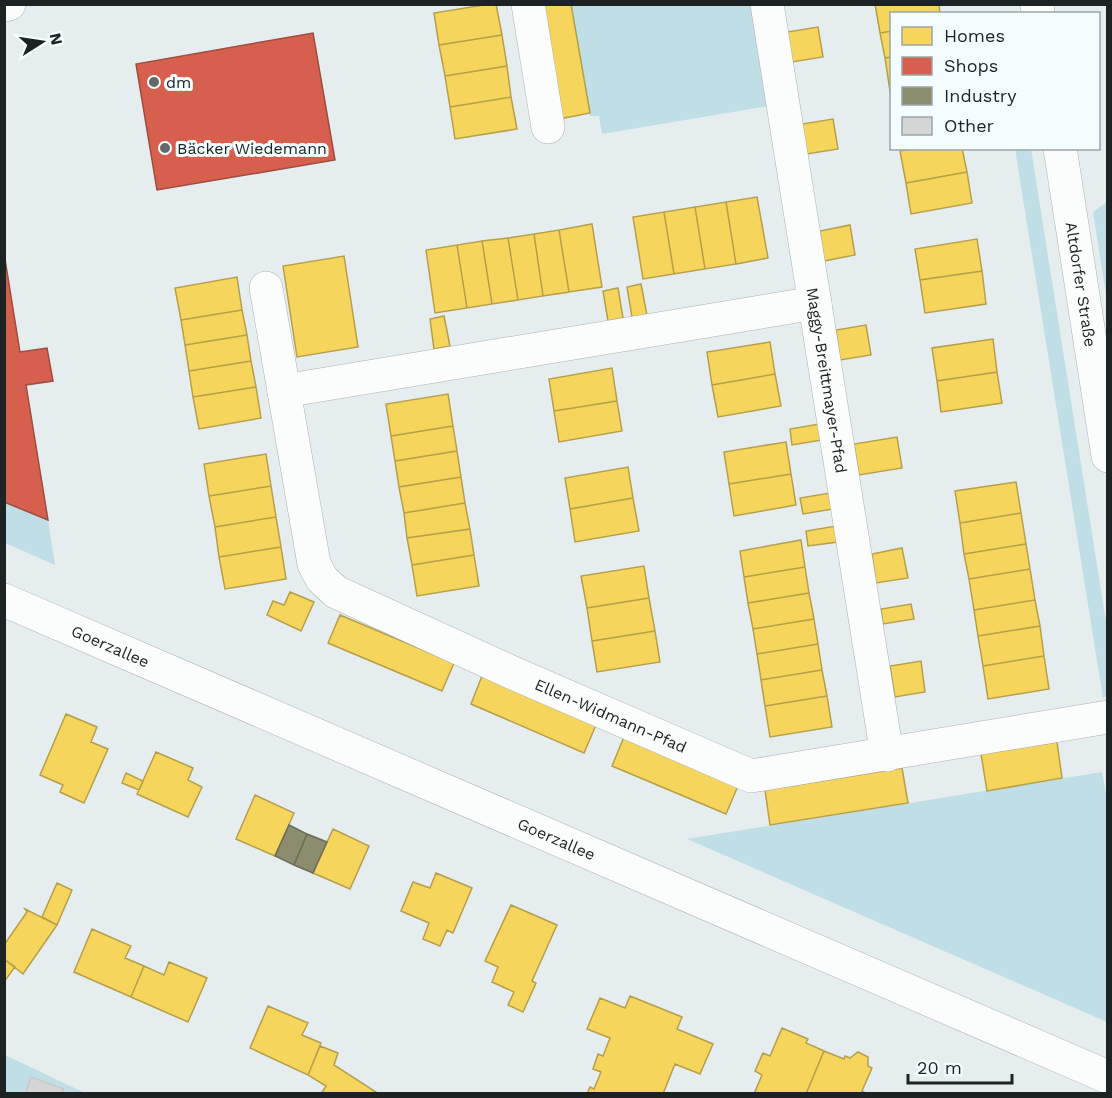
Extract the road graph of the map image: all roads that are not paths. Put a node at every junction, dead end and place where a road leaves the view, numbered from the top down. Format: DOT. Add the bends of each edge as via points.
graph roads {
  1 [pos="9,4"];
  2 [pos="528,4"];
  3 [pos="767,4"];
  4 [pos="4,5"];
  5 [pos="548,127"];
  6 [pos="1060,150"];
  7 [pos="266,288"];
  8 [pos="815,303"];
  9 [pos="284,391"];
  10 [pos="1107,456"];
  11 [pos="4,600"];
  12 [pos="1107,717"];
  13 [pos="887,755"];
  14 [pos="1107,1077"];
  1 -- 4 [label="street"];
  2 -- 5 [label="street"];
  3 -- 8 [label="street, Maggy-Breittmayer-Pfad"];
  6 -- 10 [label="street, Altdorfer Straße"];
  7 -- 9 [label="street, Ellen-Widmann-Pfad"];
  8 -- 9 [label="street"];
  8 -- 13 [label="street, Maggy-Breittmayer-Pfad"];
  9 -- 13 [label="street, Ellen-Widmann-Pfad" via="314,564 336,592 751,776"];
  11 -- 14 [label="street, Goerzallee"];
  12 -- 13 [label="street, Ellen-Widmann-Pfad"];
}
